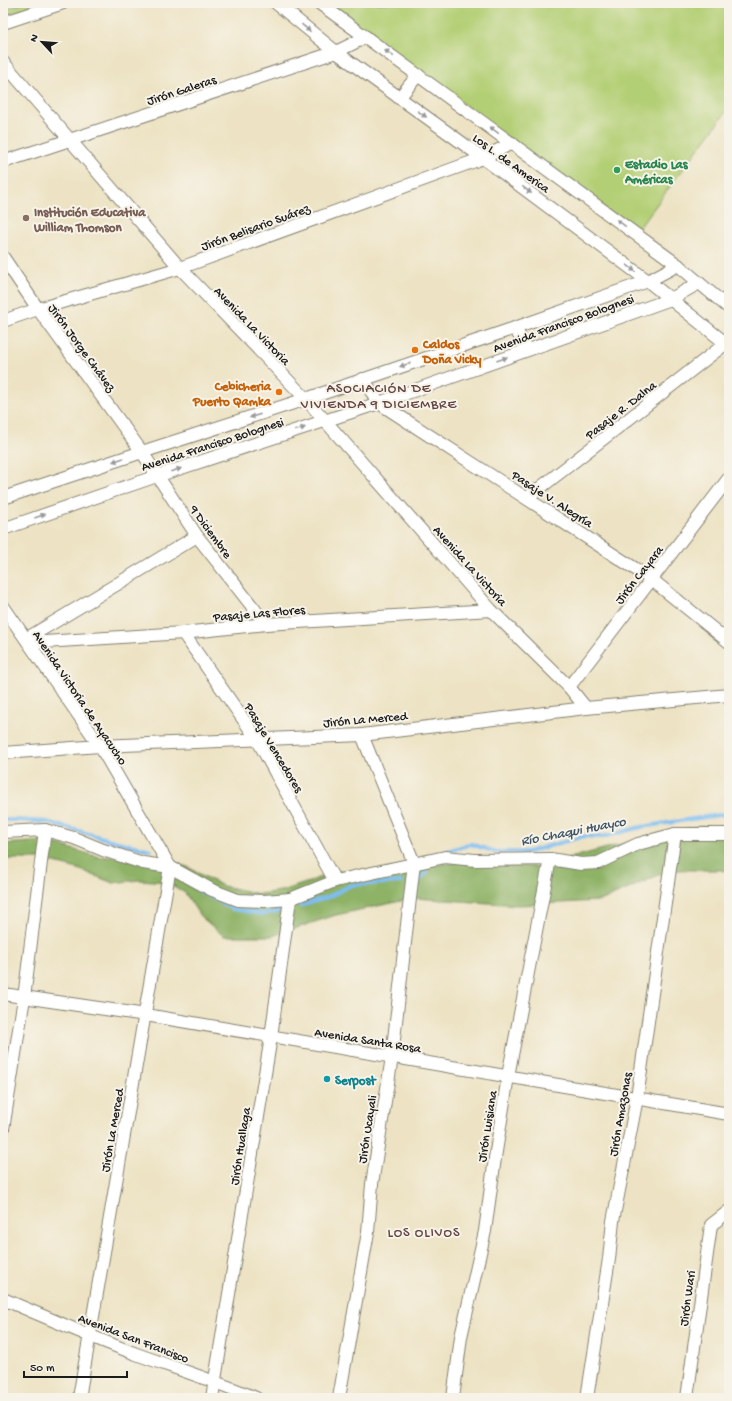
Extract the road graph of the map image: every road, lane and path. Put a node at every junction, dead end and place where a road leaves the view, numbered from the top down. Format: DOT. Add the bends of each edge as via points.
graph roads {
  1 [pos="62,3"];
  2 [pos="319,3"];
  3 [pos="283,5"];
  4 [pos="3,23"];
  5 [pos="366,37"];
  6 [pos="336,52"];
  7 [pos="3,62"];
  8 [pos="418,75"];
  9 [pos="399,98"];
  10 [pos="71,140"];
  11 [pos="512,143"];
  12 [pos="483,158"];
  13 [pos="3,162"];
  14 [pos="3,257"];
  15 [pos="678,265"];
  16 [pos="180,268"];
  17 [pos="648,281"];
  18 [pos="699,283"];
  19 [pos="671,299"];
  20 [pos="729,308"];
  21 [pos="38,309"];
  22 [pos="3,321"];
  23 [pos="515,328"];
  24 [pos="728,344"];
  25 [pos="527,350"];
  26 [pos="363,379"];
  27 [pos="306,399"];
  28 [pos="379,403"];
  29 [pos="324,421"];
  30 [pos="142,452"];
  31 [pos="156,476"];
  32 [pos="729,478"];
  33 [pos="3,498"];
  34 [pos="527,498"];
  35 [pos="3,529"];
  36 [pos="197,536"];
  37 [pos="651,579"];
  38 [pos="3,606"];
  39 [pos="491,610"];
  40 [pos="266,624"];
  41 [pos="182,633"];
  42 [pos="27,641"];
  43 [pos="729,642"];
  44 [pos="569,687"];
  45 [pos="729,695"];
  46 [pos="586,708"];
  47 [pos="362,735"];
  48 [pos="256,739"];
  49 [pos="100,746"];
  50 [pos="3,753"];
  51 [pos="45,830"];
  52 [pos="3,832"];
  53 [pos="676,834"];
  54 [pos="729,834"];
  55 [pos="550,859"];
  56 [pos="414,863"];
  57 [pos="170,867"];
  58 [pos="335,881"];
  59 [pos="290,899"];
  60 [pos="3,994"];
  61 [pos="24,998"];
  62 [pos="146,1015"];
  63 [pos="271,1037"];
  64 [pos="392,1056"];
  65 [pos="508,1076"];
  66 [pos="638,1098"];
  67 [pos="729,1114"];
  68 [pos="3,1129"];
  69 [pos="729,1211"];
  70 [pos="3,1299"];
  71 [pos="89,1336"];
  72 [pos="216,1381"];
  73 [pos="79,1398"];
  74 [pos="212,1398"];
  75 [pos="256,1398"];
  76 [pos="338,1398"];
  77 [pos="452,1398"];
  78 [pos="587,1398"];
  79 [pos="687,1398"];
  1 -- 4 [label="street"];
  2 -- 5 [label="street, Los L. de America"];
  3 -- 6 [label="street, Los L. de America, one-way"];
  5 -- 6 [label="street, Jirón Galeras"];
  8 -- 5 [label="street, Los L. de America, one-way"];
  6 -- 9 [label="street, Los L. de America"];
  6 -- 10 [label="street, Jirón Galeras"];
  7 -- 10 [label="street, Avenida La Victoria"];
  8 -- 9 [label="street"];
  11 -- 8 [label="street, Los L. de America, one-way"];
  9 -- 12 [label="street, Los L. de America, one-way"];
  10 -- 13 [label="street, Jirón Galeras"];
  10 -- 16 [label="street, Avenida La Victoria"];
  11 -- 12 [label="street, Jirón Belisario Suárez"];
  15 -- 11 [label="street, Los L. de America, one-way"];
  12 -- 16 [label="street, Jirón Belisario Suárez"];
  12 -- 17 [label="street, Los L. de America, one-way"];
  14 -- 21 [label="street, Jirón Jorge Chávez"];
  15 -- 17 [label="street, Avenida Francisco Bolognesi"];
  15 -- 18 [label="street, Los L. de America"];
  16 -- 21 [label="street, Jirón Belisario Suárez"];
  16 -- 27 [label="street, Avenida La Victoria"];
  17 -- 19 [label="street, Los L. de America"];
  17 -- 23 [label="street, Avenida Francisco Bolognesi"];
  18 -- 19 [label="street, Avenida Francisco Bolognesi"];
  18 -- 20 [label="street, Los L. de America"];
  19 -- 24 [label="street, Los L. de America"];
  19 -- 25 [label="street, Avenida Francisco Bolognesi"];
  21 -- 22 [label="street, Jirón Belisario Suárez"];
  21 -- 30 [label="street, Jirón Jorge Chávez"];
  23 -- 25 [label="street"];
  23 -- 26 [label="street, Avenida Francisco Bolognesi, one-way"];
  24 -- 34 [label="street, Pasaje R. Dalna"];
  28 -- 25 [label="street, Avenida Francisco Bolognesi, one-way"];
  26 -- 27 [label="street, Avenida Francisco Bolognesi"];
  26 -- 28 [label="street, Pasaje V. Alegría"];
  27 -- 29 [label="street, Avenida La Victoria"];
  27 -- 30 [label="street, Avenida Francisco Bolognesi, one-way"];
  28 -- 29 [label="street, Avenida Francisco Bolognesi"];
  28 -- 34 [label="street, Pasaje V. Alegría"];
  31 -- 29 [label="street, Avenida Francisco Bolognesi, one-way"];
  29 -- 39 [label="street, Avenida La Victoria"];
  30 -- 31 [label="street, 9 Diciembre"];
  30 -- 33 [label="street, Avenida Francisco Bolognesi, one-way"];
  35 -- 31 [label="street, Avenida Francisco Bolognesi, one-way"];
  31 -- 36 [label="street, 9 Diciembre"];
  32 -- 37 [label="street, Jirón Cayara"];
  34 -- 37 [label="street, Pasaje V. Alegría"];
  36 -- 40 [label="street, 9 Diciembre"];
  36 -- 42 [label="street"];
  37 -- 43 [label="street, Pasaje V. Alegría"];
  37 -- 44 [label="street, Jirón Cayara"];
  38 -- 42 [label="street, Avenida Victoria de Ayacucho"];
  39 -- 40 [label="street, Pasaje Las Flores"];
  39 -- 44 [label="street, Avenida La Victoria"];
  40 -- 41 [label="street, Pasaje Las Flores"];
  41 -- 42 [label="street, Pasaje Las Flores"];
  41 -- 48 [label="street, Pasaje Vencedores"];
  42 -- 49 [label="street, Avenida Victoria de Ayacucho"];
  44 -- 46 [label="street, Avenida La Victoria"];
  45 -- 46 [label="street, Jirón La Merced"];
  46 -- 47 [label="street, Jirón La Merced"];
  47 -- 48 [label="street, Jirón La Merced"];
  47 -- 56 [label="street"];
  48 -- 49 [label="street, Jirón La Merced"];
  48 -- 58 [label="street, Pasaje Vencedores"];
  49 -- 50 [label="street, Jirón La Merced"];
  49 -- 57 [label="street, Avenida Victoria de Ayacucho"];
  51 -- 52 [label="street"];
  51 -- 57 [label="street" via="143,863"];
  51 -- 61 [label="street"];
  53 -- 54 [label="street"];
  53 -- 55 [label="street" via="638,844 598,863 581,864"];
  53 -- 66 [label="street, Jirón Amazonas"];
  55 -- 56 [label="street" via="475,860 445,857"];
  55 -- 65 [label="street, Jirón Luisiana"];
  56 -- 58 [label="street"];
  56 -- 64 [label="street, Jirón Ucayali"];
  57 -- 59 [label="street" via="212,890 238,900"];
  57 -- 62 [label="street, Jirón La Merced"];
  58 -- 59 [label="street"];
  59 -- 63 [label="street, Jirón Huallaga"];
  60 -- 61 [label="street, Avenida Santa Rosa"];
  61 -- 62 [label="street, Avenida Santa Rosa"];
  61 -- 68 [label="street"];
  62 -- 63 [label="street, Avenida Santa Rosa"];
  62 -- 71 [label="street, Jirón La Merced"];
  63 -- 64 [label="street, Avenida Santa Rosa"];
  63 -- 72 [label="street, Jirón Huallaga"];
  64 -- 65 [label="street, Avenida Santa Rosa"];
  64 -- 76 [label="street, Jirón Ucayali" via="372,1184 368,1232"];
  65 -- 66 [label="street, Avenida Santa Rosa"];
  65 -- 77 [label="street, Jirón Luisiana" via="485,1231 461,1337"];
  66 -- 67 [label="street, Avenida Santa Rosa"];
  66 -- 78 [label="street, Jirón Amazonas" via="613,1221"];
  69 -- 79 [label="street, Jirón Wari" via="711,1225"];
  70 -- 71 [label="street, Avenida San Francisco"];
  71 -- 72 [label="street, Avenida San Francisco"];
  71 -- 73 [label="street, Jirón La Merced"];
  72 -- 74 [label="street, Jirón Huallaga"];
  72 -- 75 [label="street, Avenida San Francisco"];
}
